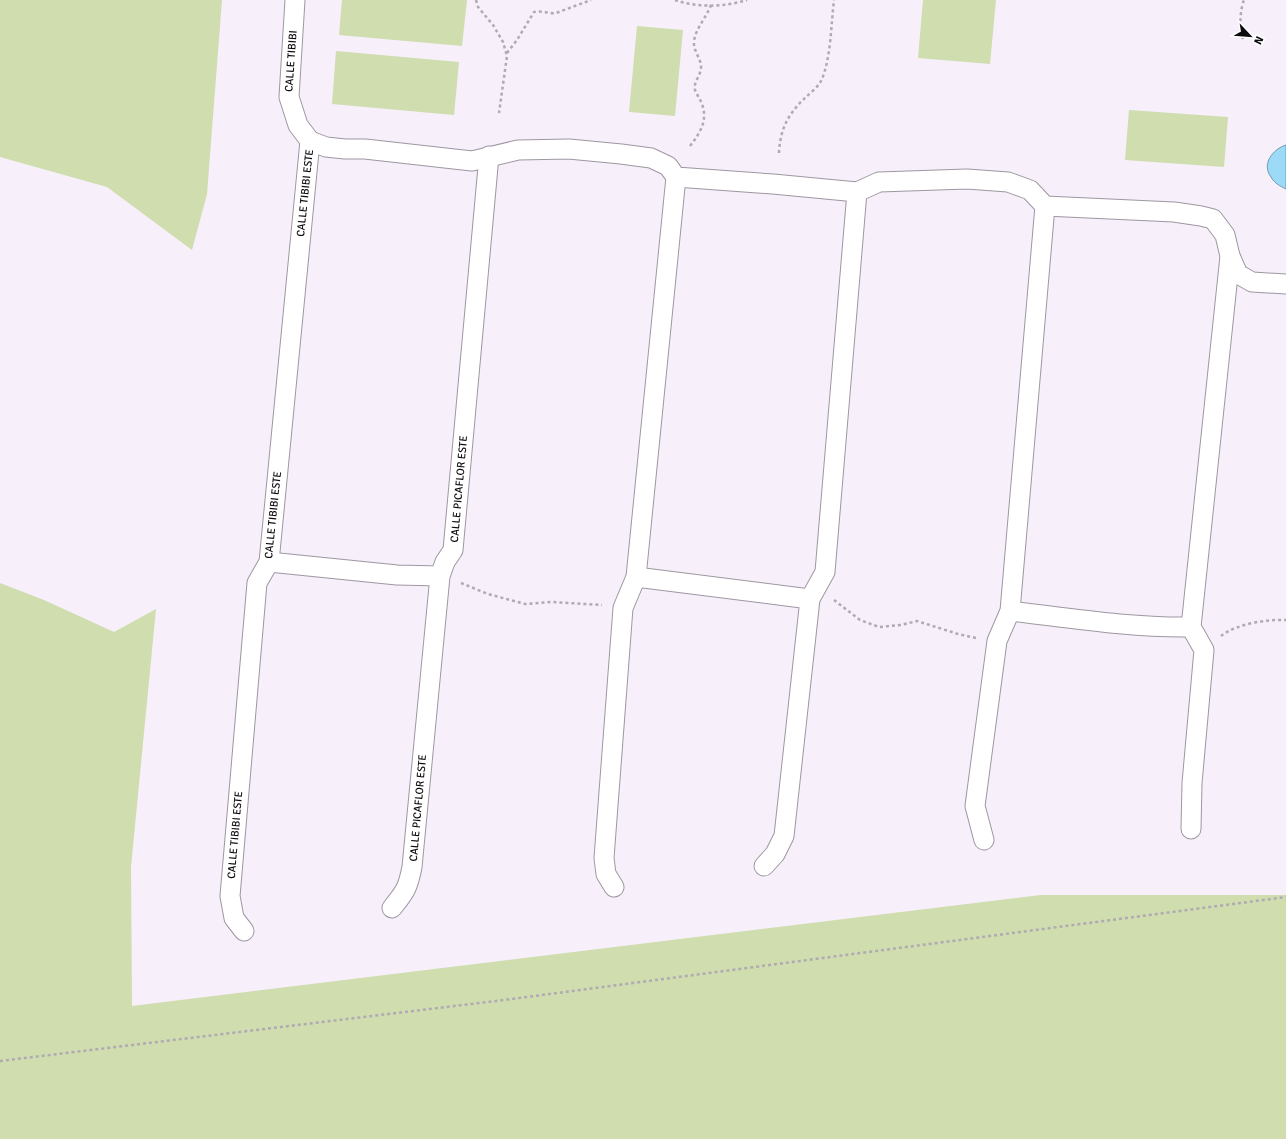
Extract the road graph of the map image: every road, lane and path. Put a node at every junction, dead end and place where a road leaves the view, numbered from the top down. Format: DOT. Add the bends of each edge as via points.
graph roads {
  1 [pos="295,0"];
  2 [pos="476,0"];
  3 [pos="591,0"];
  4 [pos="675,0"];
  5 [pos="747,0"];
  6 [pos="834,0"];
  7 [pos="1244,0"];
  8 [pos="737,1"];
  9 [pos="711,5"];
  10 [pos="1243,39"];
  11 [pos="506,53"];
  12 [pos="499,113"];
  13 [pos="310,141"];
  14 [pos="690,146"];
  15 [pos="779,153"];
  16 [pos="490,156"];
  17 [pos="676,177"];
  18 [pos="857,192"];
  19 [pos="1045,206"];
  20 [pos="1230,256"];
  21 [pos="1286,284"];
  22 [pos="269,562"];
  23 [pos="440,576"];
  24 [pos="636,577"];
  25 [pos="813,593"];
  26 [pos="623,608"];
  27 [pos="1010,611"];
  28 [pos="1286,620"];
  29 [pos="1191,627"];
  30 [pos="997,641"];
  31 [pos="1204,650"];
  32 [pos="1191,829"];
  33 [pos="984,840"];
  34 [pos="764,866"];
  35 [pos="614,887"];
  36 [pos="1286,897"];
  37 [pos="392,908"];
  38 [pos="244,931"];
  39 [pos="0,1061"];
  1 -- 13 [label="street, CALLE TIBIBI" via="289,97 298,125"];
  2 -- 11 [label="path" via="478,7 498,33"];
  3 -- 11 [label="path" via="556,13 534,12"];
  4 -- 9 [label="path"];
  5 -- 8 [label="path"];
  6 -- 15 [label="path" via="827,65 820,83 798,104 787,120 780,139"];
  7 -- 10 [label="path" via="1241,34"];
  8 -- 9 [label="path"];
  9 -- 14 [label="path" via="694,41 701,68 695,90 702,103 704,119 700,132"];
  11 -- 12 [label="path"];
  13 -- 16 [label="street" via="326,147 446,159 472,161"];
  13 -- 22 [label="street, CALLE TIBIBI ESTE"];
  16 -- 17 [label="street" via="518,150 569,149 620,154 651,158 668,166"];
  16 -- 23 [label="street, CALLE PICAFLOR ESTE" via="453,550"];
  17 -- 18 [label="street"];
  17 -- 24 [label="street"];
  18 -- 19 [label="street" via="879,182 967,179 1008,182 1030,190"];
  18 -- 25 [label="street" via="825,572"];
  19 -- 20 [label="street" via="1174,212 1213,219 1224,235"];
  19 -- 27 [label="street"];
  20 -- 21 [label="street" via="1238,274 1252,282"];
  20 -- 29 [label="street"];
  22 -- 23 [label="street" via="396,575"];
  22 -- 38 [label="street, CALLE TIBIBI ESTE" via="257,583 230,896 234,918"];
  23 -- 26 [label="path" via="488,594 525,604 552,602"];
  23 -- 37 [label="street, CALLE PICAFLOR ESTE" via="410,883"];
  24 -- 25 [label="street"];
  24 -- 26 [label="street"];
  25 -- 30 [label="path" via="860,620 879,627 917,621 958,634"];
  25 -- 34 [label="street" via="784,836 775,854"];
  26 -- 35 [label="street" via="604,858 606,874"];
  27 -- 29 [label="street" via="1135,625"];
  27 -- 30 [label="street"];
  28 -- 31 [label="path" via="1252,623 1226,632"];
  29 -- 31 [label="street"];
  30 -- 33 [label="street" via="975,806"];
  31 -- 32 [label="street" via="1192,783"];
  36 -- 39 [label="path" via="512,999"];
}
